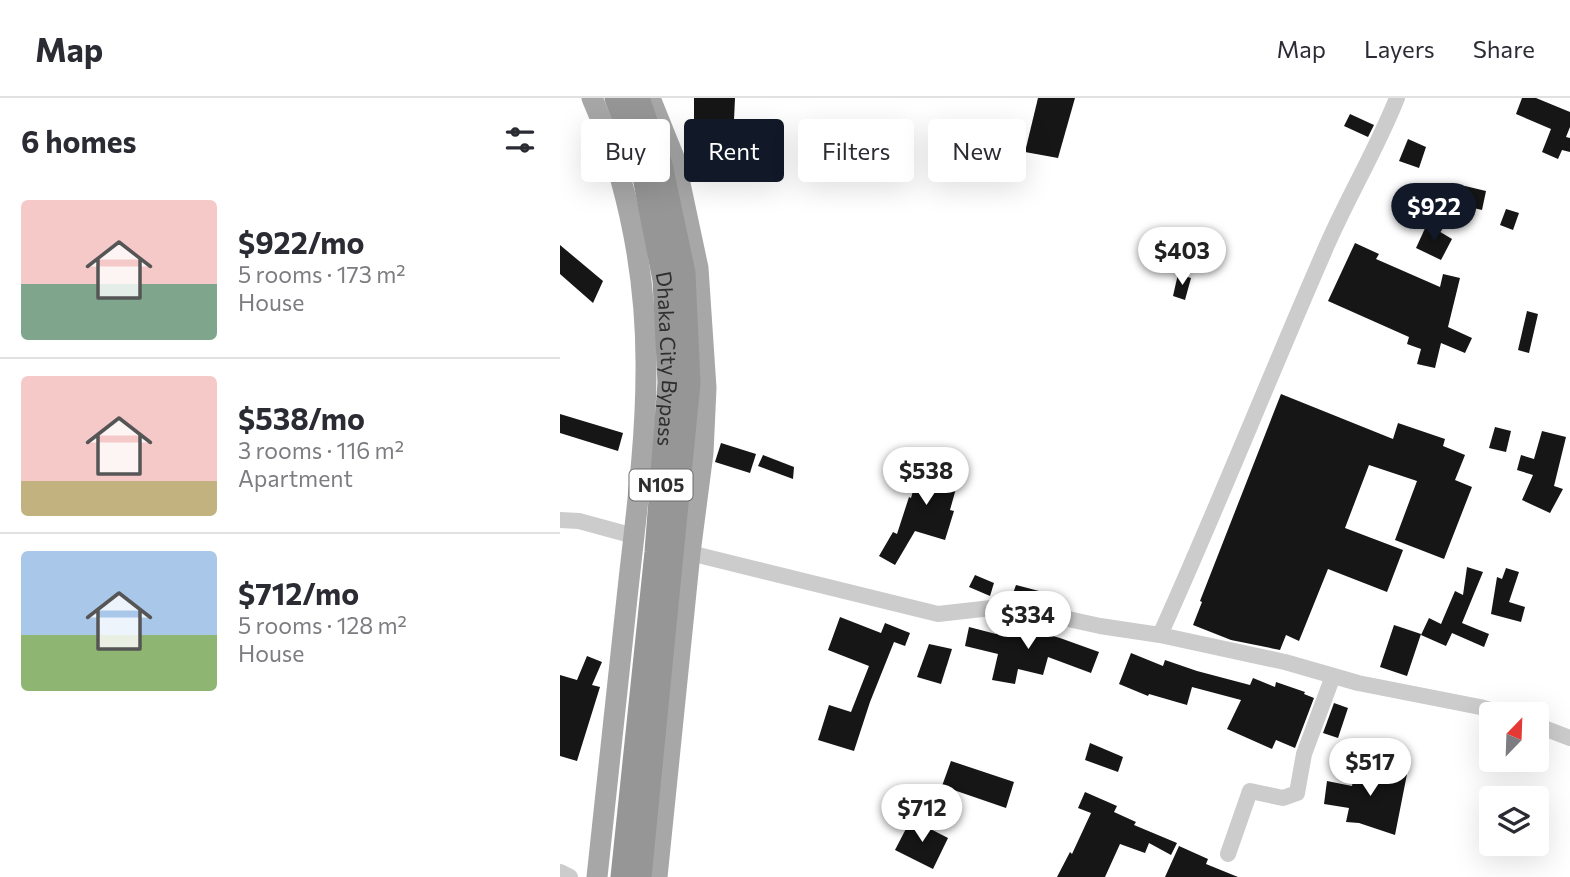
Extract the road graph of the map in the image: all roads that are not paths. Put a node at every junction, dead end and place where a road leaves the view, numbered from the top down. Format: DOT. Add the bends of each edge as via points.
graph roads {
  1 [pos="592,98"];
  2 [pos="616,98"];
  3 [pos="638,98"];
  4 [pos="650,98"];
  5 [pos="1397,98"];
  6 [pos="560,520"];
  7 [pos="634,536"];
  8 [pos="690,552"];
  9 [pos="1160,635"];
  10 [pos="1333,676"];
  11 [pos="1479,707"];
  12 [pos="1549,729"];
  13 [pos="1570,738"];
  14 [pos="1228,853"];
  15 [pos="560,872"];
  16 [pos="570,877"];
  17 [pos="597,877"];
  18 [pos="622,877"];
  19 [pos="640,877"];
  20 [pos="657,877"];
  1 -- 7 [label="main road" via="631,222 645,320 646,372"];
  2 -- 18 [label="highway, Dhaka City Bypass / N105" via="642,167 662,267 669,383"];
  3 -- 19 [label="highway, Dhaka City Bypass / N105" via="661,165 684,273 689,383"];
  4 -- 8 [label="main road" via="675,160 698,268 703,323 703,453"];
  5 -- 9 [label="street" via="1381,139 1335,225"];
  6 -- 7 [label="street"];
  7 -- 17 [label="main road"];
  8 -- 9 [label="street" via="938,614 1009,606"];
  8 -- 20 [label="main road"];
  9 -- 10 [label="street"];
  10 -- 11 [label="street"];
  10 -- 14 [label="street" via="1304,754 1297,793 1283,798 1250,791"];
  12 -- 13 [label="street"];
  15 -- 16 [label="street"];
}
